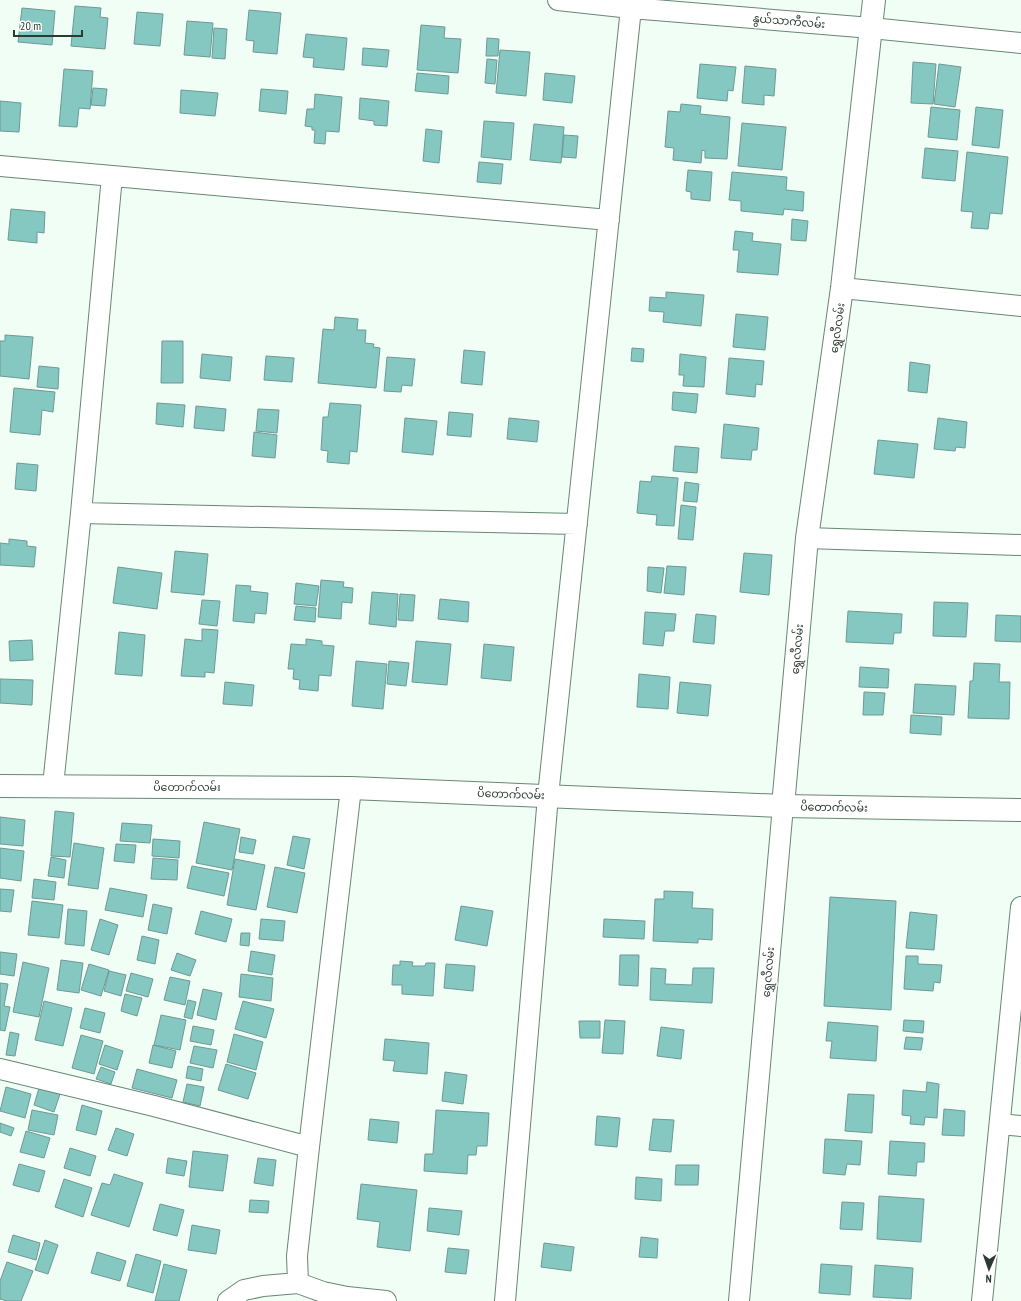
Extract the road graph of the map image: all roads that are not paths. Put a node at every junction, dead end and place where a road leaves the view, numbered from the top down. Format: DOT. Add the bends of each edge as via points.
graph roads {
  1 [pos="558,0"];
  2 [pos="874,0"];
  3 [pos="631,8"];
  4 [pos="871,28"];
  5 [pos="1021,43"];
  6 [pos="0,166"];
  7 [pos="112,176"];
  8 [pos="609,220"];
  9 [pos="842,288"];
  10 [pos="1021,306"];
  11 [pos="81,513"];
  12 [pos="577,524"];
  13 [pos="807,538"];
  14 [pos="1021,545"];
  15 [pos="0,786"];
  16 [pos="53,786"];
  17 [pos="351,788"];
  18 [pos="548,796"];
  19 [pos="782,806"];
  20 [pos="1021,810"];
  21 [pos="1021,907"];
  22 [pos="0,1068"];
  23 [pos="1000,1124"];
  24 [pos="1021,1126"];
  25 [pos="309,1147"];
  26 [pos="298,1283"];
  27 [pos="228,1301"];
  28 [pos="386,1301"];
  29 [pos="505,1301"];
  30 [pos="739,1301"];
  31 [pos="982,1301"];
  1 -- 3 [label="street, နွယ်သာကီလမ်း"];
  2 -- 4 [label="street, ရွှေလီလမ်း"];
  3 -- 4 [label="street, နွယ်သာကီလမ်း"];
  3 -- 8 [label="street"];
  4 -- 5 [label="street, နွယ်သာကီလမ်း"];
  4 -- 9 [label="street, ရွှေလီလမ်း"];
  6 -- 7 [label="street"];
  7 -- 8 [label="street"];
  7 -- 11 [label="street"];
  8 -- 12 [label="street"];
  9 -- 10 [label="street"];
  9 -- 13 [label="street, ရွှေလီလမ်း"];
  11 -- 12 [label="street"];
  11 -- 16 [label="street"];
  12 -- 18 [label="street"];
  13 -- 14 [label="street"];
  13 -- 19 [label="street, ရွှေလီလမ်း"];
  15 -- 16 [label="street, ပိတောက်လမ်း"];
  16 -- 17 [label="street, ပိတောက်လမ်း"];
  17 -- 18 [label="street, ပိတောက်လမ်း"];
  17 -- 25 [label="street"];
  18 -- 19 [label="street, ပိတောက်လမ်း"];
  18 -- 29 [label="street"];
  19 -- 20 [label="street, ပိတောက်လမ်း"];
  19 -- 30 [label="street, ရွှေလီလမ်း"];
  21 -- 23 [label="street"];
  22 -- 25 [label="street"];
  23 -- 24 [label="street"];
  23 -- 31 [label="street"];
  25 -- 26 [label="street" via="297,1256"];
  26 -- 27 [label="street" via="244,1290"];
  26 -- 28 [label="street" via="347,1297"];
}
